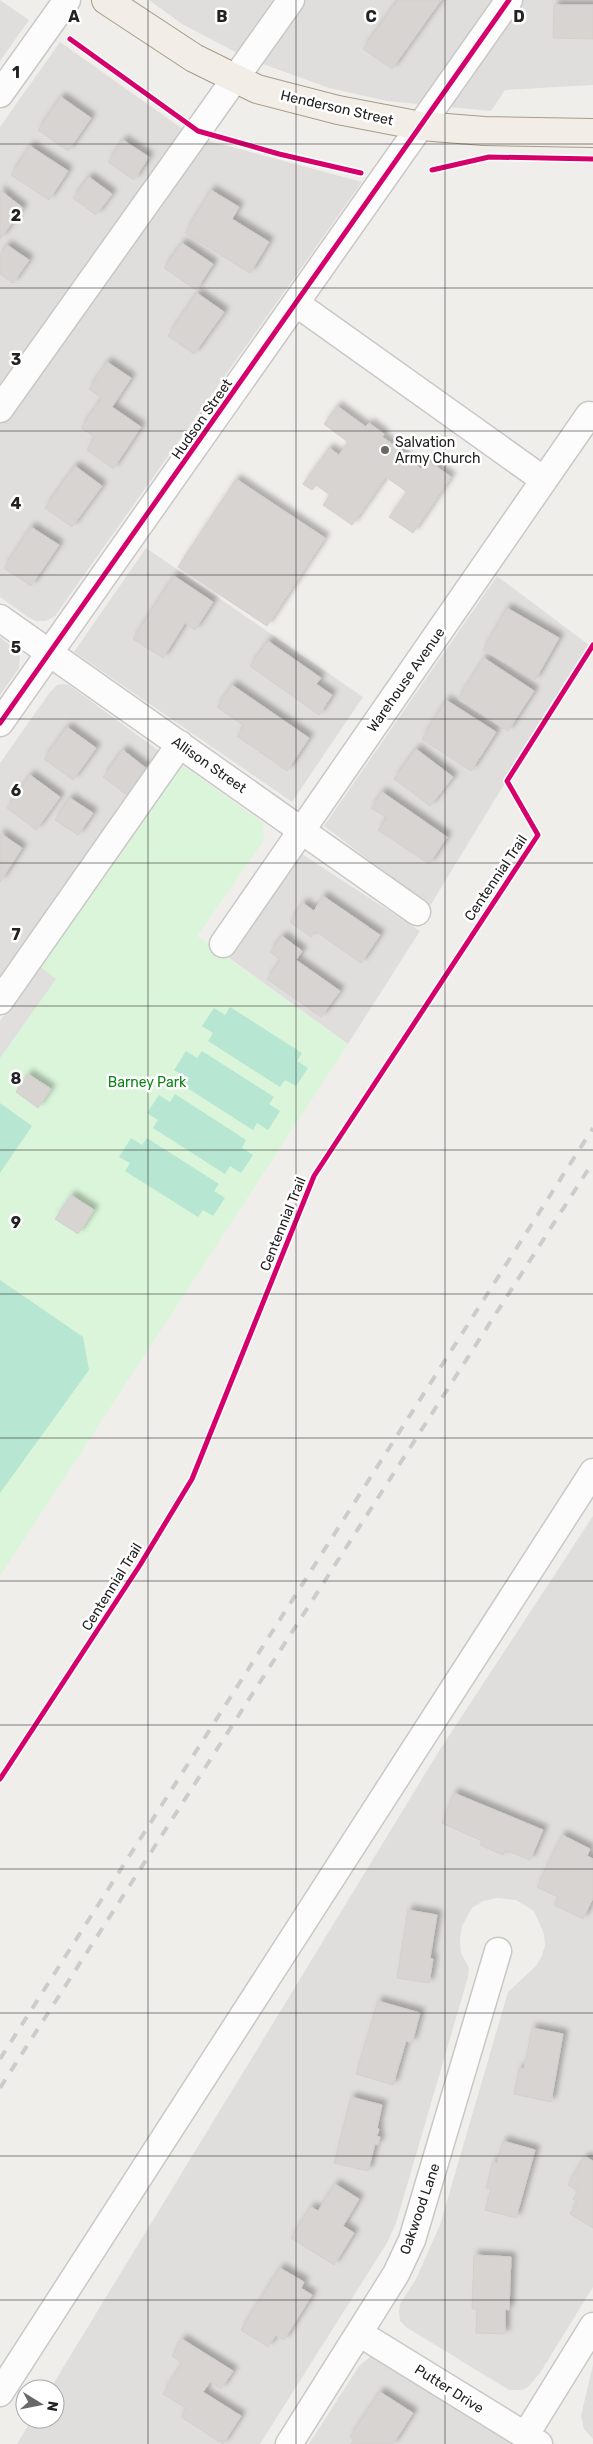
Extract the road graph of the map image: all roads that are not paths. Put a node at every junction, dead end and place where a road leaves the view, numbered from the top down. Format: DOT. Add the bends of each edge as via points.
graph roads {
  1 [pos="67,0"];
  2 [pos="106,0"];
  3 [pos="291,0"];
  4 [pos="509,0"];
  5 [pos="236,79"];
  6 [pos="0,94"];
  7 [pos="421,126"];
  8 [pos="593,132"];
  9 [pos="297,304"];
  10 [pos="0,409"];
  11 [pos="589,415"];
  12 [pos="544,480"];
  13 [pos="0,618"];
  14 [pos="50,653"];
  15 [pos="0,723"];
  16 [pos="180,744"];
  17 [pos="302,830"];
  18 [pos="418,912"];
  19 [pos="223,944"];
  20 [pos="0,1001"];
  21 [pos="593,1472"];
  22 [pos="498,1951"];
  23 [pos="593,2326"];
  24 [pos="359,2333"];
  25 [pos="0,2393"];
  26 [pos="532,2440"];
  27 [pos="289,2444"];
  1 -- 6 [label="street"];
  2 -- 5 [label="main road, Henderson Street" via="194,58"];
  3 -- 5 [label="street"];
  4 -- 7 [label="street, Hudson Street"];
  5 -- 7 [label="main road, Henderson Street" via="256,89 338,110"];
  5 -- 10 [label="street"];
  7 -- 8 [label="main road, Henderson Street" via="484,131"];
  7 -- 9 [label="street, Hudson Street"];
  9 -- 12 [label="street"];
  9 -- 14 [label="street, Hudson Street"];
  11 -- 12 [label="street, Warehouse Avenue"];
  12 -- 17 [label="street, Warehouse Avenue"];
  13 -- 14 [label="street, Allison Street"];
  14 -- 15 [label="street, Hudson Street"];
  14 -- 16 [label="street, Allison Street"];
  16 -- 17 [label="street, Allison Street"];
  16 -- 20 [label="street"];
  17 -- 18 [label="street, Allison Street"];
  17 -- 19 [label="street, Warehouse Avenue"];
  21 -- 25 [label="street"];
  22 -- 24 [label="street, Oakwood Lane" via="412,2240 396,2274"];
  23 -- 26 [label="street"];
  24 -- 26 [label="street, Putter Drive"];
  24 -- 27 [label="street, Oakwood Lane"];
}
